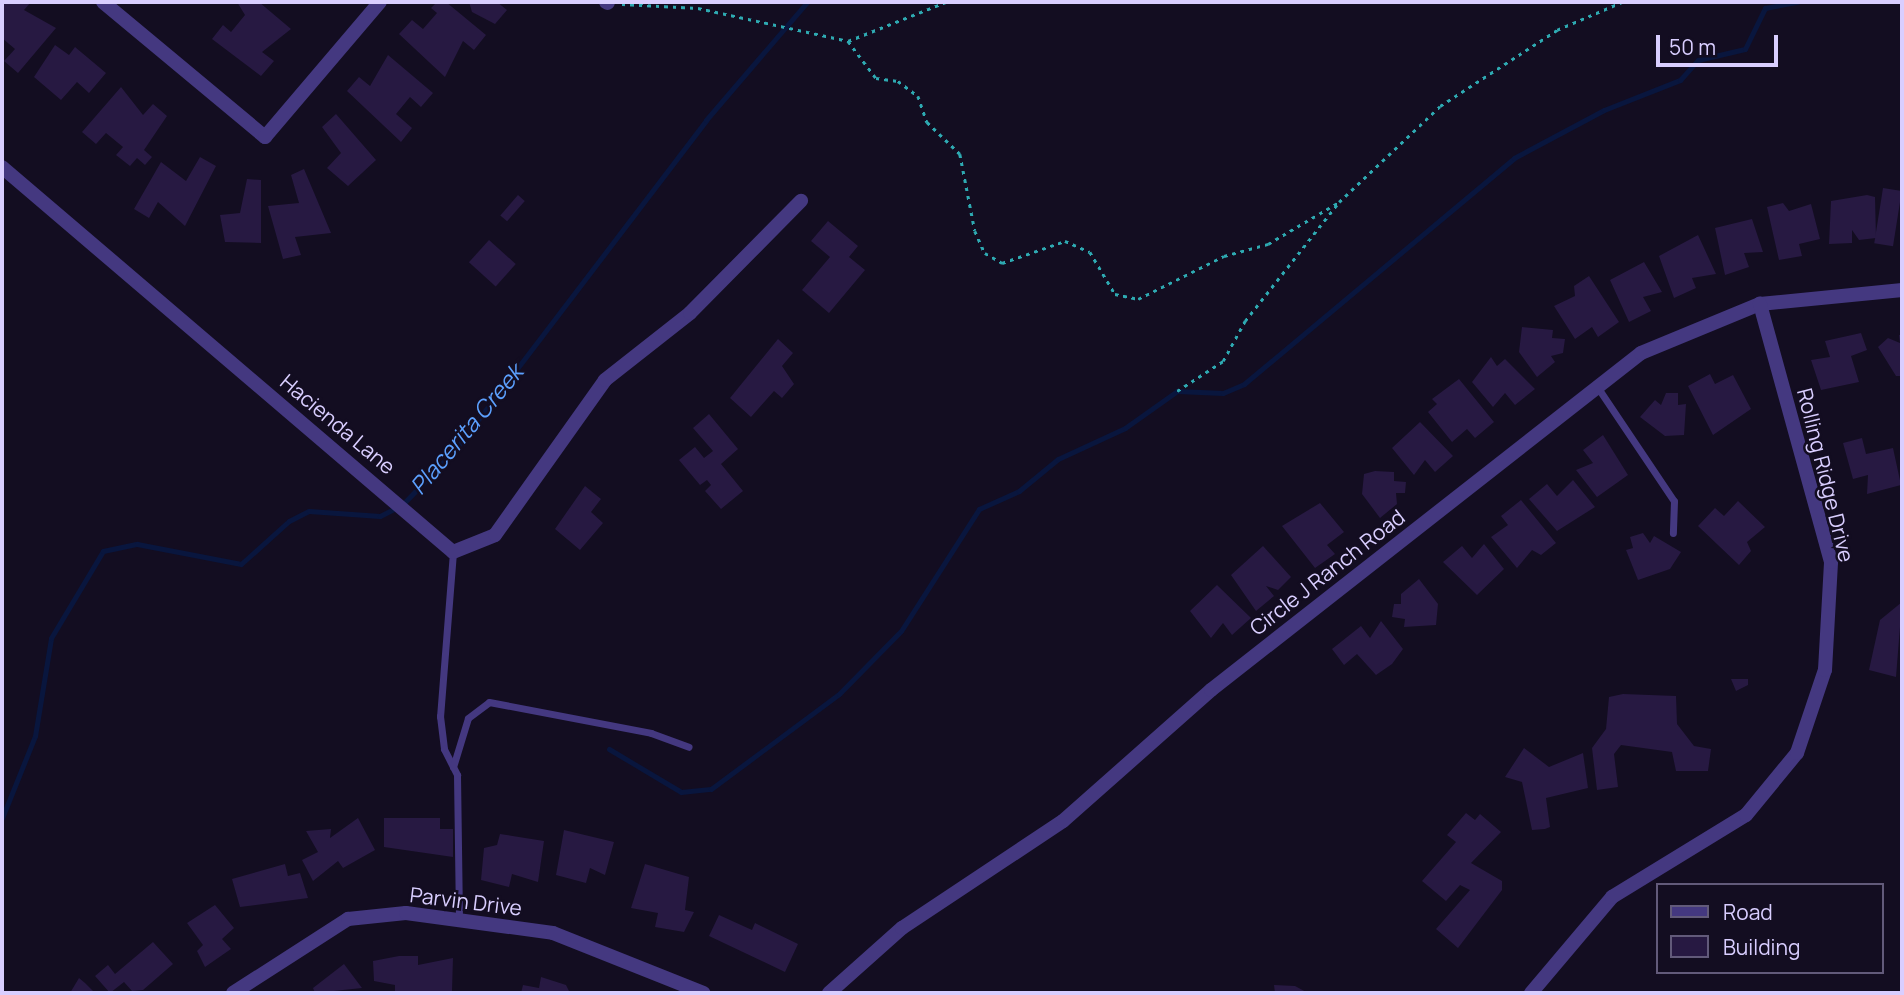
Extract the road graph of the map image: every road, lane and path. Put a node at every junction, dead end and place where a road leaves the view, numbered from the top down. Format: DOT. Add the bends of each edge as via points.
graph roads {
  1 [pos="103,2"];
  2 [pos="380,2"];
  3 [pos="654,2"];
  4 [pos="946,2"];
  5 [pos="1622,2"];
  6 [pos="607,3"];
  7 [pos="650,6"];
  8 [pos="848,41"];
  9 [pos="2,167"];
  10 [pos="801,201"];
  11 [pos="1339,202"];
  12 [pos="1902,290"];
  13 [pos="1759,304"];
  14 [pos="1597,387"];
  15 [pos="1177,391"];
  16 [pos="1673,533"];
  17 [pos="453,552"];
  18 [pos="689,747"];
  19 [pos="453,767"];
  20 [pos="459,921"];
  21 [pos="233,993"];
  22 [pos="704,993"];
  23 [pos="829,993"];
  24 [pos="1531,993"];
  1 -- 2 [label="street" via="265,137"];
  3 -- 7 [label="path"];
  4 -- 8 [label="path"];
  5 -- 11 [label="path" via="1557,30 1440,106"];
  6 -- 7 [label="path"];
  7 -- 8 [label="path" via="698,8"];
  8 -- 11 [label="path" via="876,78 898,81 918,96 927,122 960,154 975,231 985,253 1002,263 1065,241 1090,252 1115,294 1138,299 1224,256 1268,244"];
  9 -- 17 [label="street, Hacienda Lane"];
  10 -- 17 [label="street" via="690,313 606,380 495,536"];
  11 -- 15 [label="path" via="1245,321 1223,361"];
  12 -- 13 [label="street, Circle J Ranch Road"];
  13 -- 14 [label="street, Circle J Ranch Road" via="1641,353"];
  13 -- 24 [label="street, Rolling Ridge Drive" via="1831,562 1825,670 1797,753 1746,815 1612,897"];
  14 -- 16 [label="lane" via="1674,501"];
  14 -- 23 [label="street, Circle J Ranch Road" via="1211,690 1063,821 902,928"];
  17 -- 19 [label="lane" via="440,716"];
  18 -- 19 [label="lane" via="651,733 489,702 468,718"];
  19 -- 20 [label="lane"];
  20 -- 21 [label="street, Parvin Drive" via="406,913 348,919"];
  20 -- 22 [label="street, Parvin Drive" via="553,933"];
}
